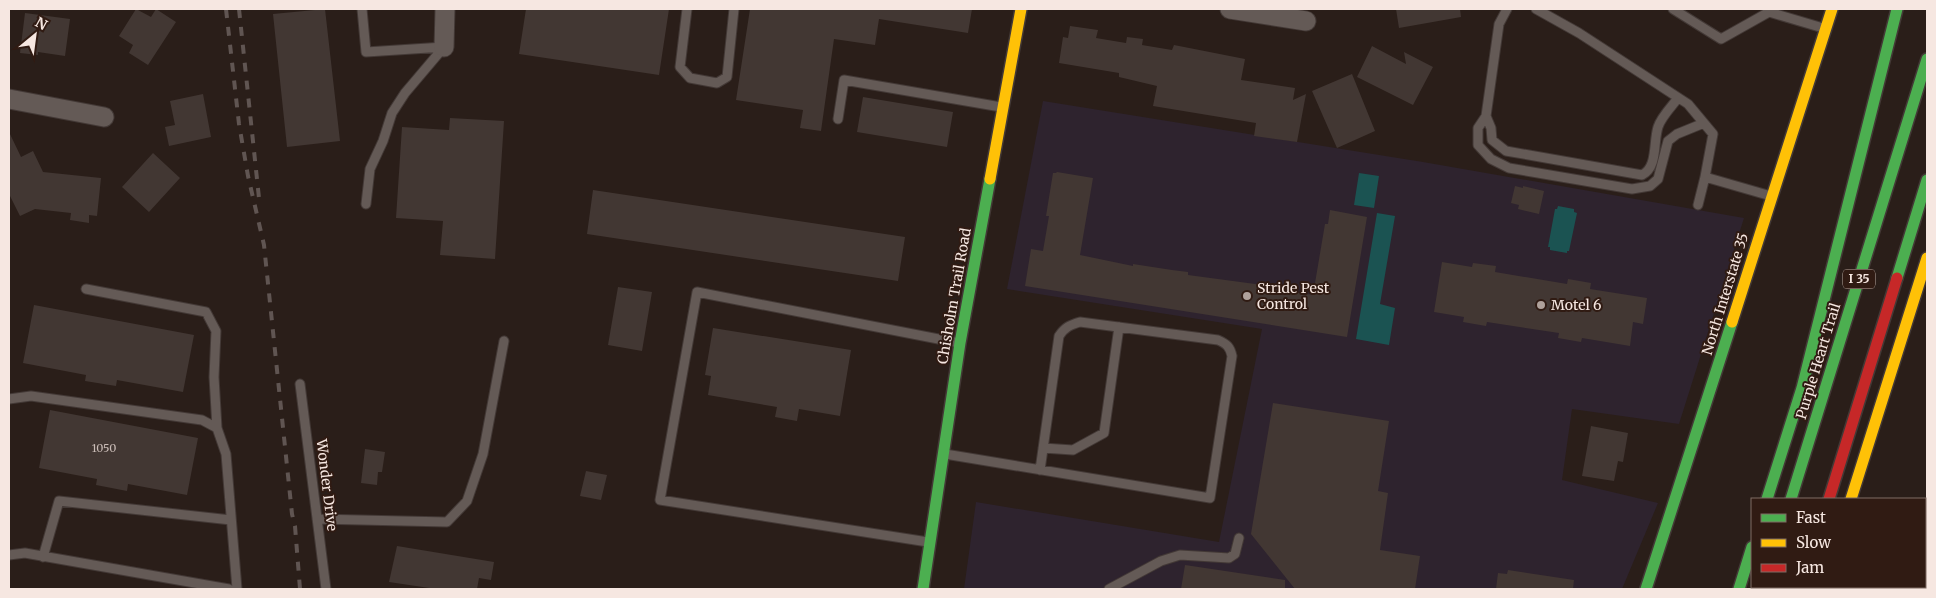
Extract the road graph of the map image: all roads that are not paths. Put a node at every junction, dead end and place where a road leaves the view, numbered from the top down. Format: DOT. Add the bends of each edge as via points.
graph roads {
  1 [pos="362,9"];
  2 [pos="445,9"];
  3 [pos="687,9"];
  4 [pos="734,9"];
  5 [pos="1021,9"];
  6 [pos="1230,9"];
  7 [pos="1506,9"];
  8 [pos="1536,9"];
  9 [pos="1673,9"];
  10 [pos="1832,9"];
  11 [pos="1897,9"];
  12 [pos="1306,21"];
  13 [pos="1826,28"];
  14 [pos="444,47"];
  15 [pos="1927,59"];
  16 [pos="1678,98"];
  17 [pos="9,99"];
  18 [pos="1004,107"];
  19 [pos="1486,116"];
  20 [pos="104,117"];
  21 [pos="838,118"];
  22 [pos="1704,123"];
  23 [pos="1705,177"];
  24 [pos="1927,180"];
  25 [pos="1771,196"];
  26 [pos="366,204"];
  27 [pos="1698,205"];
  28 [pos="1927,258"];
  29 [pos="86,289"];
  30 [pos="1119,327"];
  31 [pos="504,341"];
  32 [pos="960,343"];
  33 [pos="300,384"];
  34 [pos="9,399"];
  35 [pos="217,428"];
  36 [pos="1043,448"];
  37 [pos="942,453"];
  38 [pos="1040,470"];
  39 [pos="1767,498"];
  40 [pos="1791,498"];
  41 [pos="1829,498"];
  42 [pos="1851,498"];
  43 [pos="231,520"];
  44 [pos="317,520"];
  45 [pos="1239,538"];
  46 [pos="929,542"];
  47 [pos="1751,550"];
  48 [pos="9,554"];
  49 [pos="43,557"];
  50 [pos="229,589"];
  51 [pos="237,589"];
  52 [pos="326,589"];
  53 [pos="923,589"];
  54 [pos="1109,589"];
  55 [pos="1646,589"];
  56 [pos="1739,589"];
  1 -- 14 [label="lane" via="366,52"];
  2 -- 14 [label="street"];
  3 -- 4 [label="lane" via="680,67 690,78 717,83 727,77"];
  5 -- 18 [label="main road, Chisholm Trail Road"];
  6 -- 12 [label="street"];
  7 -- 19 [label="lane" via="1499,24"];
  8 -- 16 [label="lane" via="1579,33"];
  9 -- 13 [label="lane" via="1721,39 1769,12"];
  10 -- 13 [label="main road, North Interstate 35"];
  11 -- 39 [label="main road" via="1802,388"];
  13 -- 25 [label="main road, North Interstate 35"];
  14 -- 26 [label="lane" via="392,113 370,169"];
  15 -- 40 [label="main road, Purple Heart Trail / I 35"];
  16 -- 19 [label="lane" via="1658,126 1652,165 1642,175 1506,151 1492,140"];
  16 -- 22 [label="lane" via="1688,104"];
  17 -- 20 [label="street"];
  18 -- 21 [label="lane" via="844,80"];
  18 -- 32 [label="main road, Chisholm Trail Road"];
  19 -- 22 [label="lane" via="1478,128 1478,145 1491,159 1509,168 1632,188 1650,186 1658,179 1668,141"];
  22 -- 23 [label="lane" via="1713,134"];
  23 -- 25 [label="lane"];
  23 -- 27 [label="lane"];
  24 -- 41 [label="main road, I 35"];
  25 -- 55 [label="main road, North Interstate 35"];
  28 -- 42 [label="main road"];
  29 -- 35 [label="lane" via="206,312 216,331"];
  30 -- 36 [label="lane" via="1104,433 1074,450"];
  30 -- 36 [label="lane" via="1080,322 1064,329 1059,336"];
  30 -- 38 [label="lane" via="1218,340 1231,350 1210,498"];
  31 -- 44 [label="lane" via="483,454 468,501 447,522"];
  32 -- 37 [label="main road, Chisholm Trail Road"];
  32 -- 46 [label="lane" via="697,292 660,500"];
  33 -- 44 [label="lane, Wonder Drive"];
  34 -- 35 [label="lane" via="31,396 192,418"];
  35 -- 43 [label="lane" via="226,454"];
  36 -- 38 [label="lane"];
  37 -- 38 [label="lane"];
  37 -- 46 [label="main road, Chisholm Trail Road"];
  43 -- 49 [label="lane" via="59,501"];
  43 -- 51 [label="lane"];
  44 -- 52 [label="lane, Wonder Drive"];
  45 -- 54 [label="lane" via="1235,554 1229,558 1180,555 1161,561"];
  46 -- 53 [label="main road, Chisholm Trail Road"];
  47 -- 56 [label="main road"];
  48 -- 49 [label="lane"];
  49 -- 50 [label="lane"];
}
